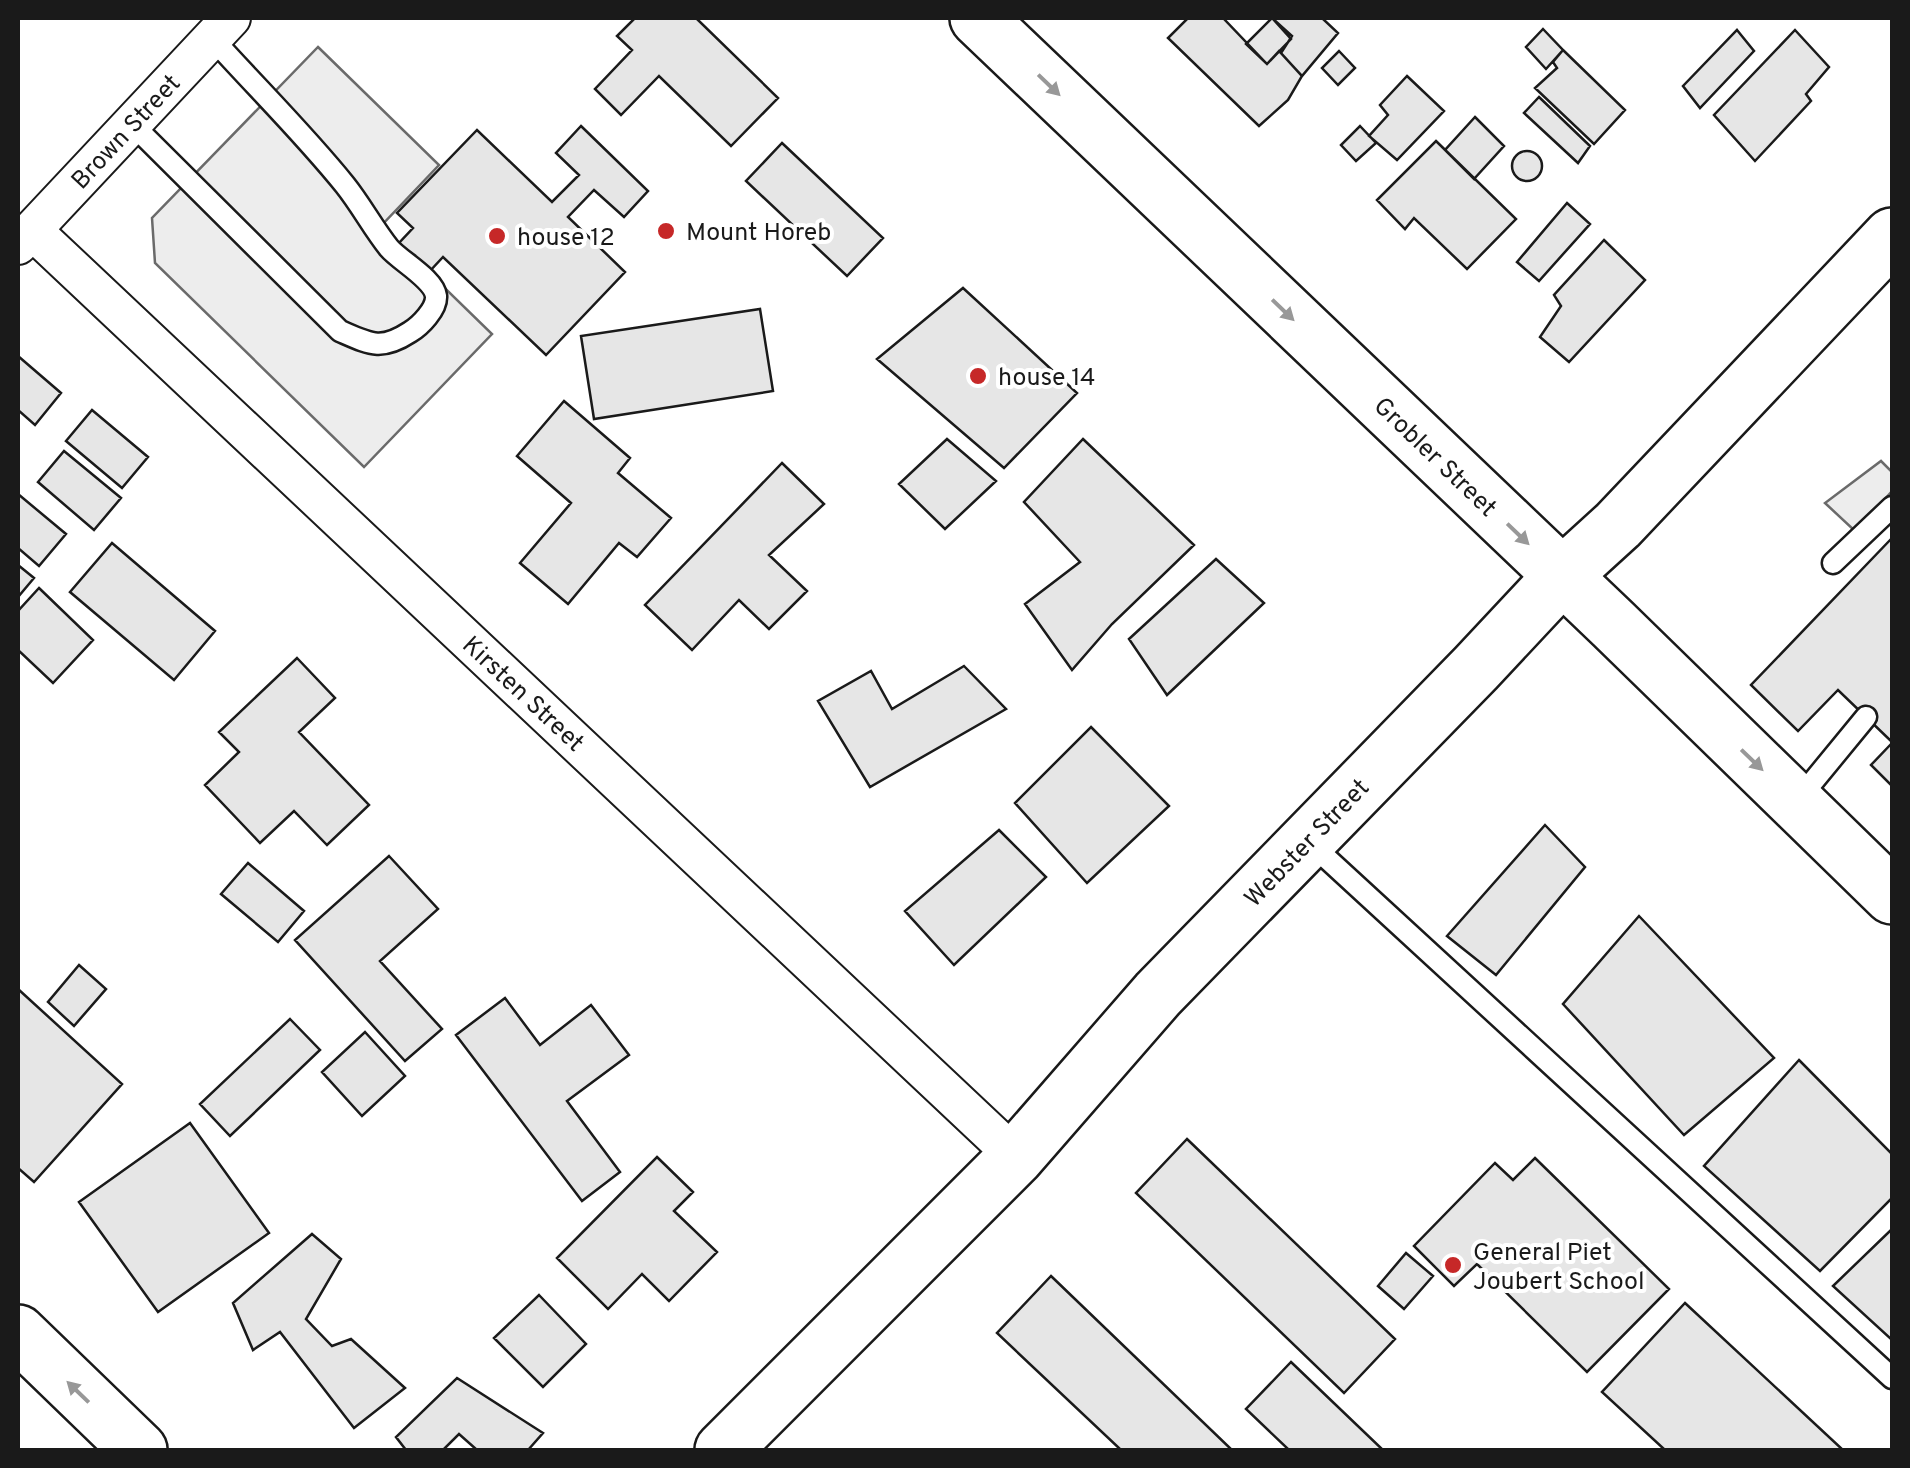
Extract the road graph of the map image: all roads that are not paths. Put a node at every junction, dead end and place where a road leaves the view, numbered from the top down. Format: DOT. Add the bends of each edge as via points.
graph roads {
  1 [pos="978,18"];
  2 [pos="222,28"];
  3 [pos="132,124"];
  4 [pos="1892,236"];
  5 [pos="25,237"];
  6 [pos="1892,507"];
  7 [pos="1833,564"];
  8 [pos="1562,576"];
  9 [pos="1866,717"];
  10 [pos="1796,802"];
  11 [pos="1308,840"];
  12 [pos="1892,896"];
  13 [pos="1016,1156"];
  14 [pos="18,1334"];
  15 [pos="1892,1378"];
  16 [pos="139,1450"];
  17 [pos="722,1450"];
  1 -- 8 [label="street, Grobler Street, one-way"];
  2 -- 3 [label="street, Brown Street"];
  2 -- 3 [label="lane" via="397,256 436,292 416,328 395,342 372,346 340,331"];
  3 -- 5 [label="street, Brown Street"];
  4 -- 8 [label="street, Webster Street"];
  5 -- 13 [label="street, Kirsten Street"];
  6 -- 7 [label="lane"];
  8 -- 10 [label="street, Grobler Street, one-way"];
  8 -- 11 [label="street, Webster Street"];
  9 -- 10 [label="lane"];
  10 -- 12 [label="street, Grobler Street"];
  11 -- 13 [label="street, Webster Street" via="1158,994"];
  11 -- 15 [label="lane"];
  13 -- 17 [label="street, Webster Street"];
  16 -- 14 [label="street, one-way"];
}
